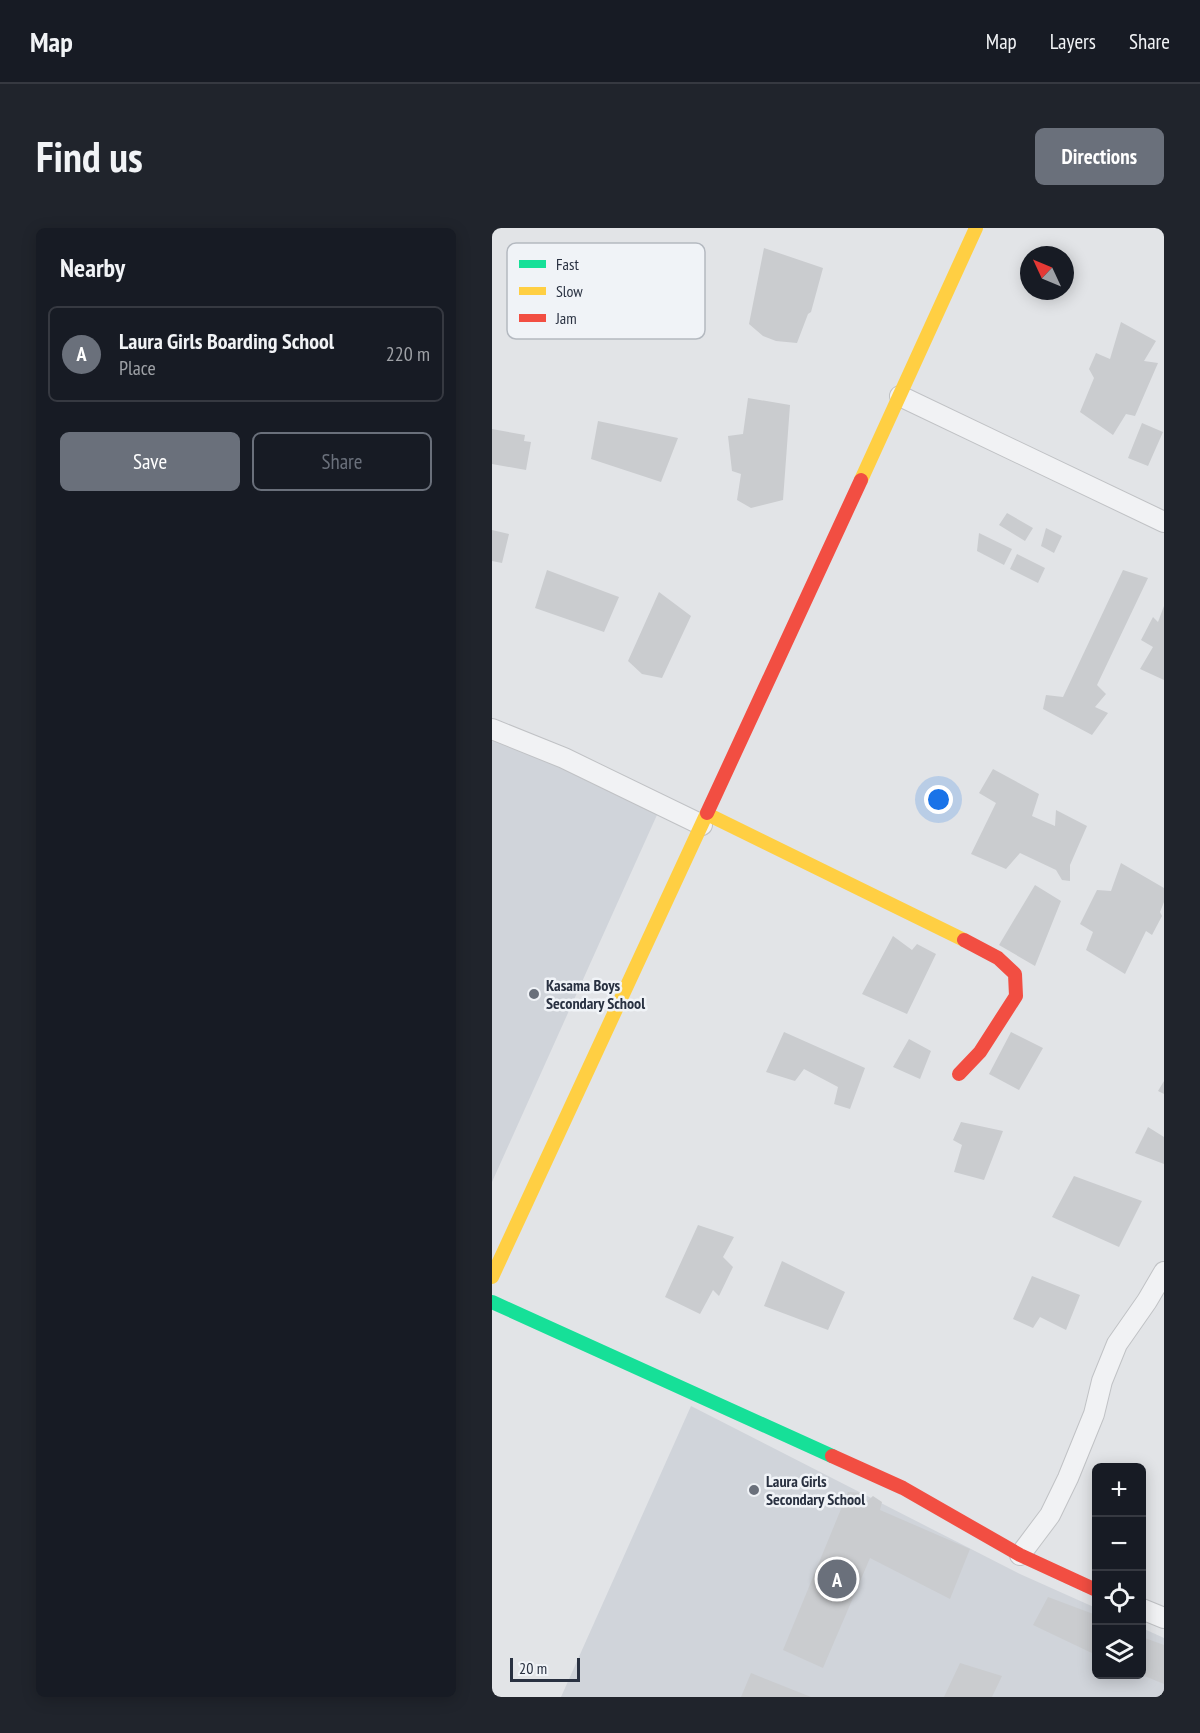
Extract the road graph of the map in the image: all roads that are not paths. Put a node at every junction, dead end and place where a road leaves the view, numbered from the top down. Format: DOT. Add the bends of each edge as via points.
graph roads {
  1 [pos="976,228"];
  2 [pos="900,396"];
  3 [pos="1164,522"];
  4 [pos="492,729"];
  5 [pos="705,820"];
  6 [pos="959,1074"];
  7 [pos="1164,1272"];
  8 [pos="492,1277"];
  9 [pos="492,1302"];
  10 [pos="1020,1555"];
  11 [pos="1092,1588"];
  12 [pos="1146,1611"];
  13 [pos="1164,1618"];
  1 -- 2 [label="main road"];
  2 -- 3 [label="street"];
  2 -- 5 [label="main road"];
  4 -- 5 [label="street"];
  5 -- 6 [label="main road" via="981,948 1015,974 1016,996 980,1052"];
  5 -- 8 [label="main road"];
  7 -- 10 [label="street" via="1117,1344 1068,1478 1050,1515"];
  9 -- 10 [label="main road" via="903,1488"];
  10 -- 11 [label="main road"];
  12 -- 13 [label="street"];
}
